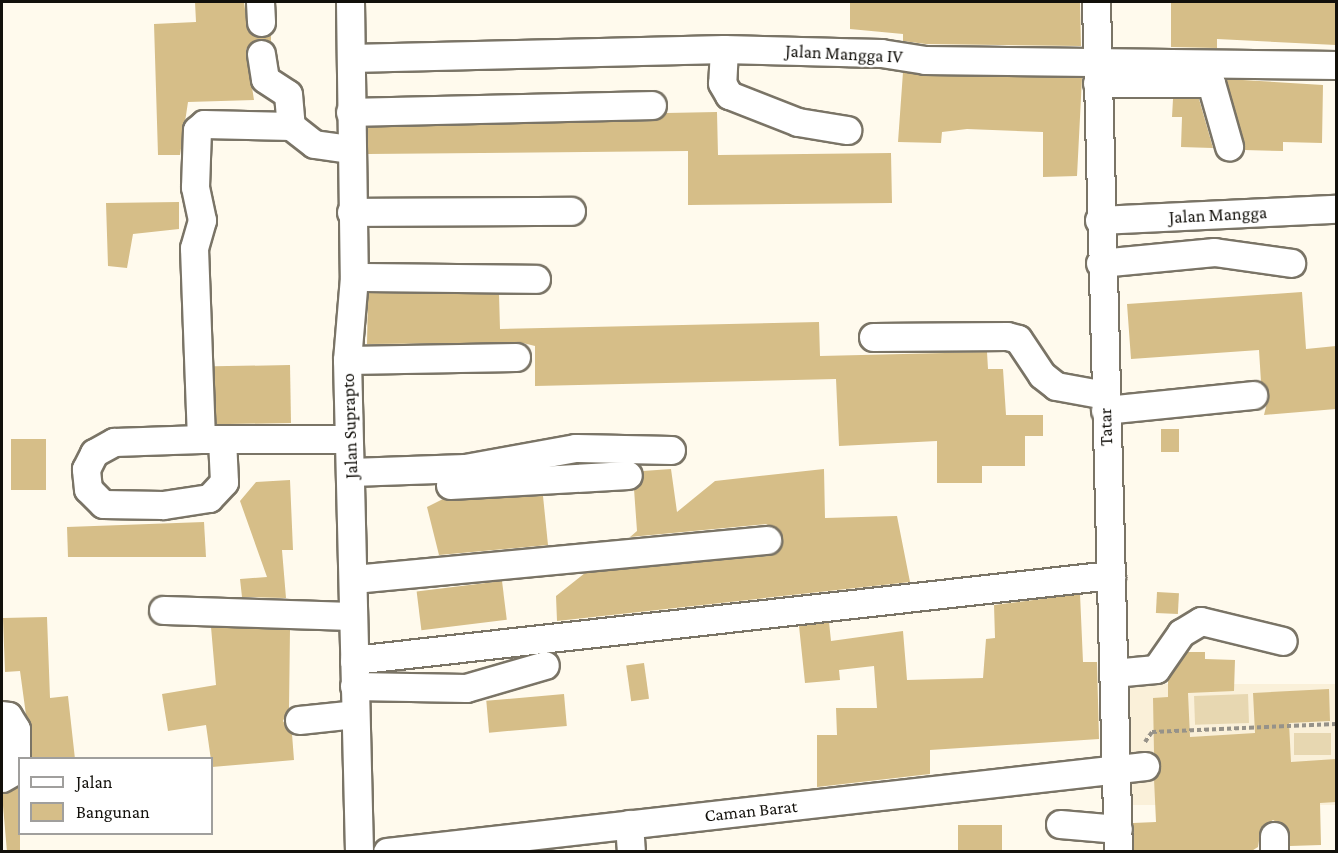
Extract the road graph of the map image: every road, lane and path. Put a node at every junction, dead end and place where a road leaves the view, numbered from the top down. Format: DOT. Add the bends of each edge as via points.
graph roads {
  1 [pos="350,2"];
  2 [pos="1096,2"];
  3 [pos="724,49"];
  4 [pos="261,54"];
  5 [pos="351,58"];
  6 [pos="1336,65"];
  7 [pos="1097,73"];
  8 [pos="652,105"];
  9 [pos="350,112"];
  10 [pos="291,126"];
  11 [pos="847,130"];
  12 [pos="1229,146"];
  13 [pos="350,149"];
  14 [pos="1336,209"];
  15 [pos="571,211"];
  16 [pos="351,212"];
  17 [pos="1099,220"];
  18 [pos="1100,263"];
  19 [pos="1291,263"];
  20 [pos="354,277"];
  21 [pos="536,279"];
  22 [pos="873,337"];
  23 [pos="516,357"];
  24 [pos="347,360"];
  25 [pos="1253,395"];
  26 [pos="1105,403"];
  27 [pos="212,439"];
  28 [pos="348,439"];
  29 [pos="671,450"];
  30 [pos="628,476"];
  31 [pos="352,481"];
  32 [pos="766,540"];
  33 [pos="1111,575"];
  34 [pos="354,579"];
  35 [pos="163,610"];
  36 [pos="353,616"];
  37 [pos="1283,641"];
  38 [pos="545,665"];
  39 [pos="1113,672"];
  40 [pos="354,673"];
  41 [pos="355,714"];
  42 [pos="2,716"];
  43 [pos="299,720"];
  44 [pos="1336,724"];
  45 [pos="1145,766"];
  46 [pos="1116,770"];
  47 [pos="2,778"];
  48 [pos="629,824"];
  49 [pos="1060,824"];
  50 [pos="1118,840"];
  51 [pos="359,852"];
  52 [pos="387,852"];
  53 [pos="631,852"];
  1 -- 5 [label="street, Jalan Suprapto"];
  2 -- 7 [label="street, Tatar"];
  3 -- 5 [label="street, Jalan Mangga IV"];
  3 -- 7 [label="street, Jalan Mangga IV"];
  3 -- 11 [label="street" via="722,83 729,95 798,122"];
  4 -- 10 [label="street" via="265,79 288,94"];
  5 -- 9 [label="street, Jalan Suprapto"];
  6 -- 7 [label="street, Jalan Mangga IV"];
  7 -- 12 [label="street" via="1211,83"];
  7 -- 17 [label="street, Tatar"];
  8 -- 9 [label="street"];
  9 -- 13 [label="street, Jalan Suprapto"];
  10 -- 13 [label="street" via="314,144"];
  10 -- 27 [label="street" via="204,124 197,130 195,187 202,220 194,248"];
  13 -- 16 [label="street, Jalan Suprapto"];
  14 -- 17 [label="street, Jalan Mangga"];
  15 -- 16 [label="street"];
  16 -- 20 [label="street, Jalan Suprapto"];
  17 -- 18 [label="street, Tatar"];
  18 -- 19 [label="street" via="1214,252"];
  18 -- 26 [label="street, Tatar"];
  20 -- 21 [label="street"];
  20 -- 24 [label="street, Jalan Suprapto"];
  22 -- 26 [label="street" via="1018,339 1042,375 1056,386"];
  23 -- 24 [label="street"];
  24 -- 28 [label="street, Jalan Suprapto"];
  25 -- 26 [label="street"];
  26 -- 33 [label="street, Tatar"];
  27 -- 27 [label="street" via="224,482 209,498 164,505 103,504 88,489 86,469 99,448 122,441"];
  27 -- 28 [label="street"];
  28 -- 31 [label="street, Jalan Suprapto"];
  29 -- 31 [label="street" via="576,448 465,468"];
  30 -- 31 [label="street"];
  31 -- 34 [label="street, Jalan Suprapto"];
  32 -- 34 [label="street"];
  33 -- 39 [label="street, Tatar"];
  33 -- 40 [label="street"];
  34 -- 36 [label="street, Jalan Suprapto"];
  35 -- 36 [label="street"];
  36 -- 40 [label="street, Jalan Suprapto"];
  37 -- 39 [label="street" via="1201,621 1180,633 1156,669"];
  38 -- 40 [label="street" via="466,688"];
  39 -- 46 [label="street, Tatar"];
  40 -- 41 [label="street, Jalan Suprapto"];
  41 -- 43 [label="street"];
  41 -- 51 [label="street, Jalan Suprapto"];
  42 -- 47 [label="street" via="8,716 16,729 16,756 14,771"];
  44 -- 45 [label="path" via="1152,732 1145,738"];
  45 -- 46 [label="street, Caman Barat"];
  46 -- 48 [label="street, Caman Barat"];
  46 -- 50 [label="street, Tatar"];
  48 -- 52 [label="street, Caman Barat"];
  48 -- 53 [label="street"];
  49 -- 50 [label="street"];
}
